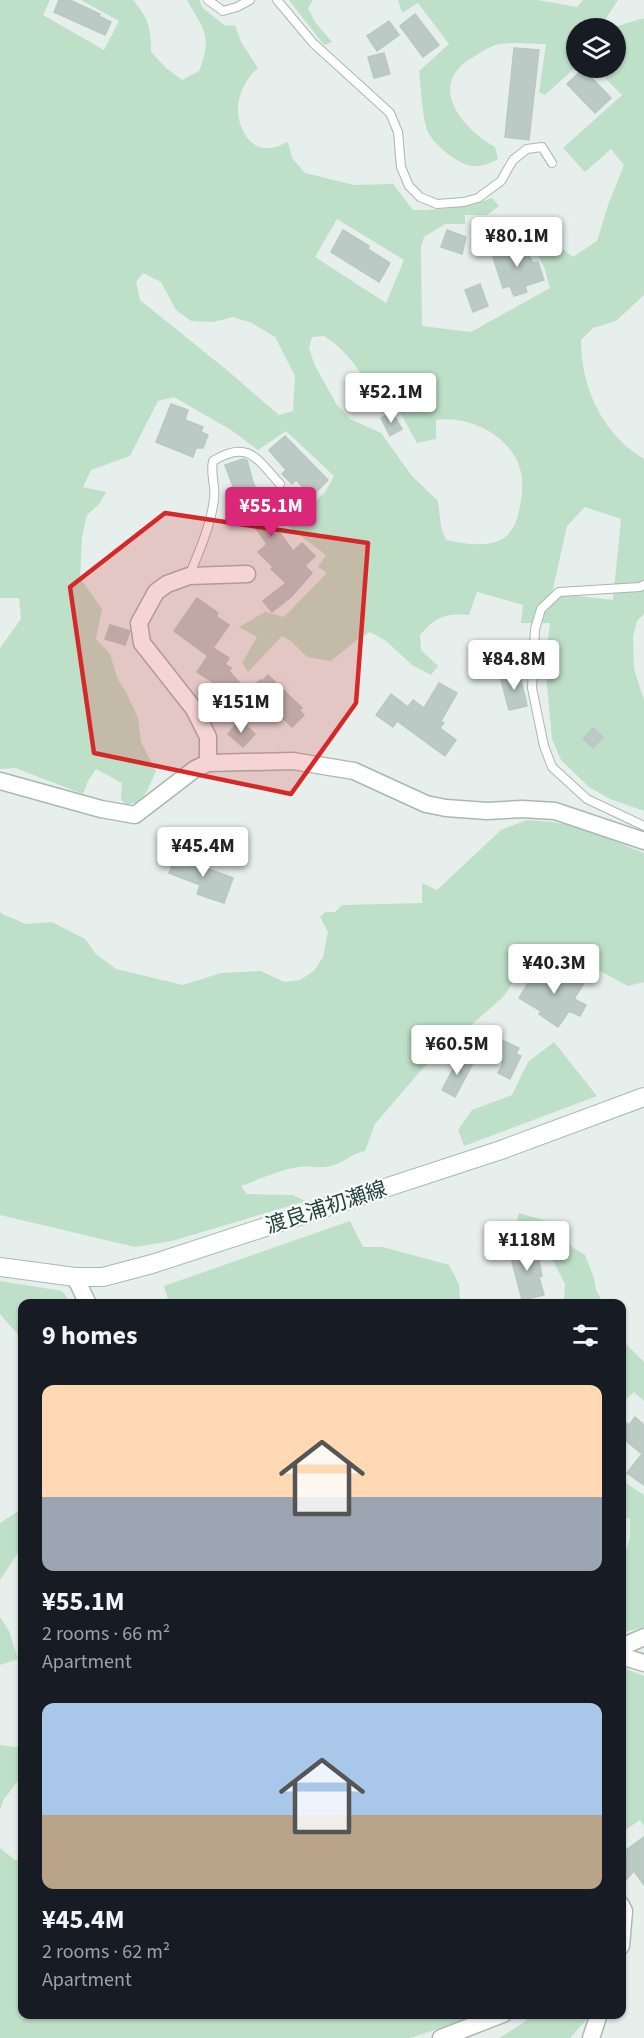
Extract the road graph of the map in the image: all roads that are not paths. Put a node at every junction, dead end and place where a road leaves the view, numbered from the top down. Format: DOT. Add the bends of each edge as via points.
graph roads {
  1 [pos="208,0"];
  2 [pos="250,0"];
  3 [pos="277,0"];
  4 [pos="552,163"];
  5 [pos="280,484"];
  6 [pos="247,574"];
  7 [pos="189,576"];
  8 [pos="644,585"];
  9 [pos="208,763"];
  10 [pos="0,781"];
  11 [pos="644,826"];
  12 [pos="644,841"];
  13 [pos="644,1097"];
  14 [pos="0,1267"];
  15 [pos="75,1277"];
  16 [pos="86,1299"];
  17 [pos="644,1637"];
  18 [pos="626,1645"];
  19 [pos="626,1656"];
  20 [pos="644,1663"];
  21 [pos="490,2019"];
  22 [pos="597,2019"];
  23 [pos="441,2038"];
  24 [pos="591,2038"];
  1 -- 2 [label="lane" via="223,11"];
  3 -- 4 [label="lane" via="313,43 390,113 398,132 401,167 409,186 420,197 437,204 478,198 501,181 513,160 527,149 542,147"];
  5 -- 7 [label="lane" via="245,451 234,451 213,461 213,510"];
  6 -- 7 [label="street"];
  7 -- 9 [label="street" via="156,592 139,623 142,643 194,709 208,737"];
  8 -- 11 [label="lane" via="559,592 541,609 534,629 532,687 552,767 587,799"];
  9 -- 10 [label="street" via="135,814 118,814"];
  9 -- 12 [label="street" via="293,761 354,771 426,804 487,811 555,811"];
  13 -- 15 [label="main road, 渡良浦初瀬線" via="501,1150 152,1264 103,1276"];
  14 -- 15 [label="main road, 渡良浦初瀬線"];
  15 -- 16 [label="street"];
  17 -- 18 [label="street"];
  19 -- 20 [label="street"];
  21 -- 23 [label="street"];
  22 -- 24 [label="street"];
}
